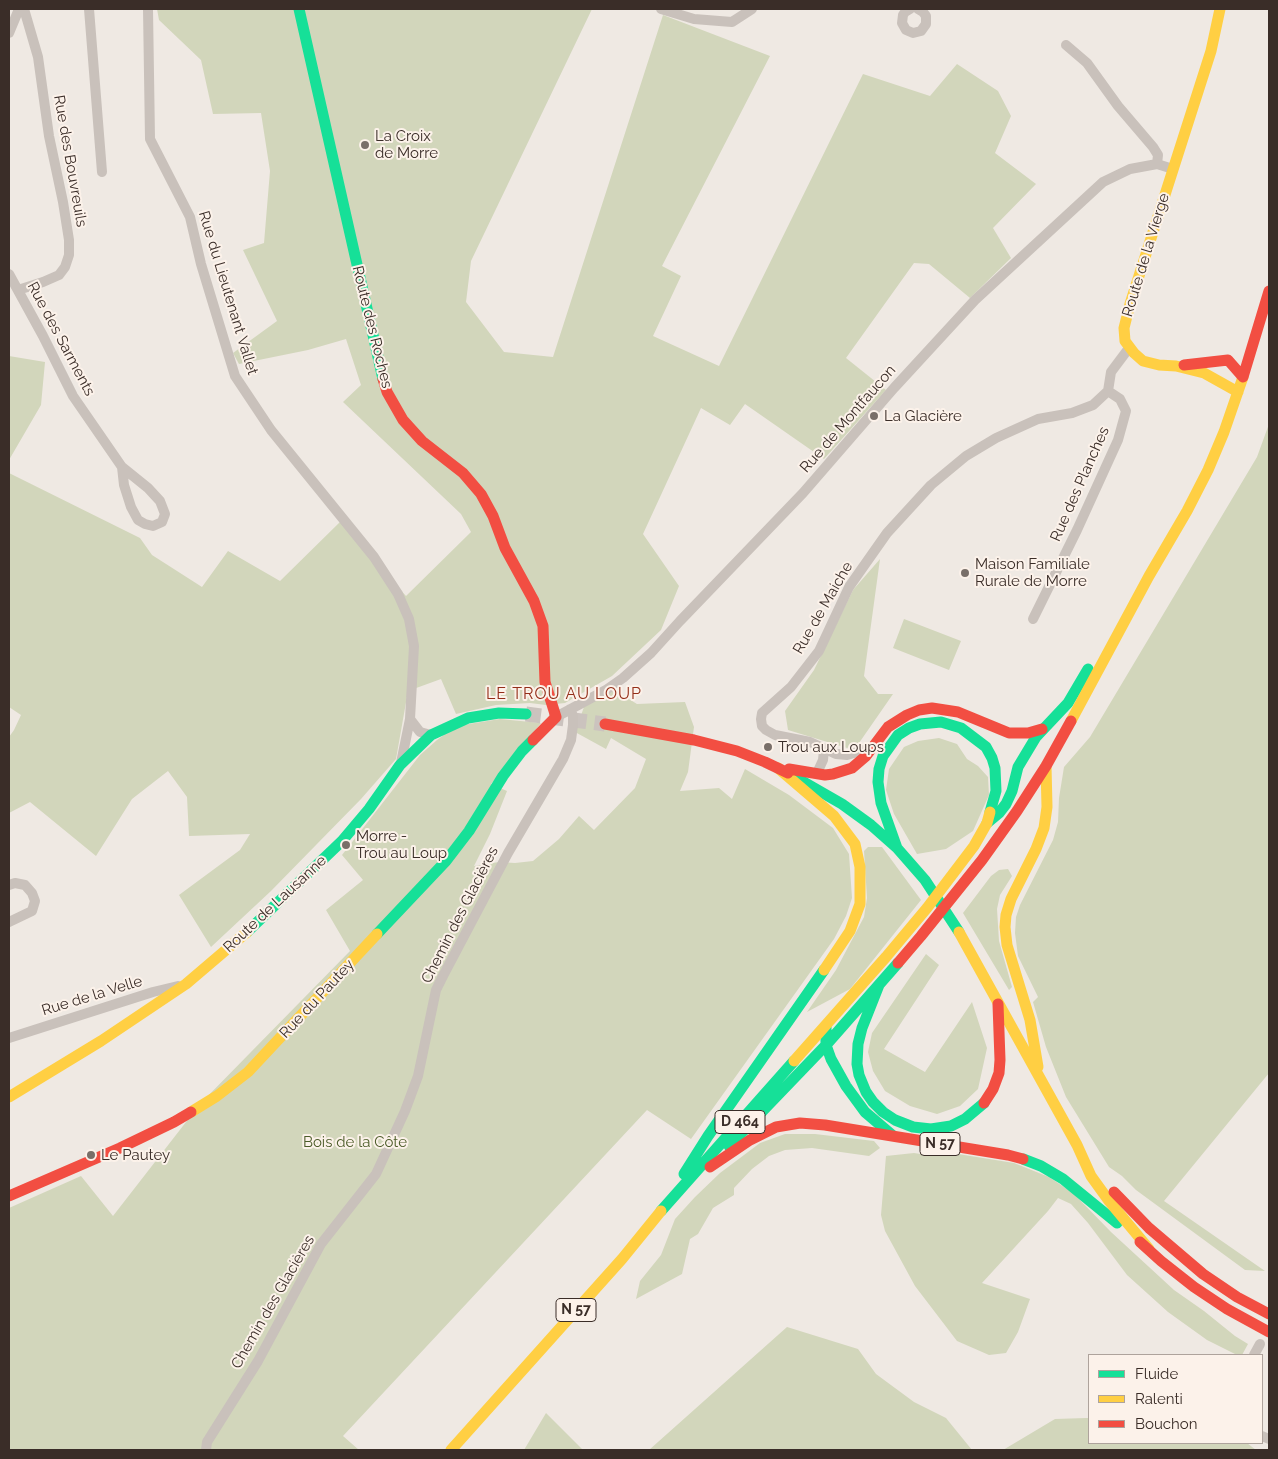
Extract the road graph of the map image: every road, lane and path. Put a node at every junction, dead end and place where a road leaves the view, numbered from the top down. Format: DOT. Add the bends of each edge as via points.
graph roads {
  1 [pos="19,9"];
  2 [pos="24,9"];
  3 [pos="88,9"];
  4 [pos="148,9"];
  5 [pos="299,9"];
  6 [pos="661,9"];
  7 [pos="752,9"];
  8 [pos="910,9"];
  9 [pos="918,9"];
  10 [pos="1220,9"];
  11 [pos="9,33"];
  12 [pos="1066,45"];
  13 [pos="1157,164"];
  14 [pos="1173,169"];
  15 [pos="102,172"];
  16 [pos="9,274"];
  17 [pos="18,290"];
  18 [pos="1269,291"];
  19 [pos="1262,314"];
  20 [pos="1129,348"];
  21 [pos="1228,360"];
  22 [pos="1176,366"];
  23 [pos="1242,376"];
  24 [pos="1108,391"];
  25 [pos="1238,392"];
  26 [pos="122,467"];
  27 [pos="1149,576"];
  28 [pos="1032,619"];
  29 [pos="570,709"];
  30 [pos="526,714"];
  31 [pos="556,717"];
  32 [pos="410,719"];
  33 [pos="606,724"];
  34 [pos="1042,730"];
  35 [pos="1009,733"];
  36 [pos="430,735"];
  37 [pos="872,748"];
  38 [pos="824,750"];
  39 [pos="1026,754"];
  40 [pos="400,765"];
  41 [pos="1046,766"];
  42 [pos="778,768"];
  43 [pos="817,773"];
  44 [pos="1032,788"];
  45 [pos="987,823"];
  46 [pos="897,848"];
  47 [pos="9,885"];
  48 [pos="9,922"];
  49 [pos="186,984"];
  50 [pos="879,985"];
  51 [pos="998,1002"];
  52 [pos="826,1026"];
  53 [pos="9,1038"];
  54 [pos="826,1045"];
  55 [pos="1040,1080"];
  56 [pos="9,1097"];
  57 [pos="892,1136"];
  58 [pos="1077,1145"];
  59 [pos="712,1164"];
  60 [pos="9,1196"];
  61 [pos="655,1218"];
  62 [pos="1149,1249"];
  63 [pos="622,1259"];
  64 [pos="1269,1314"];
  65 [pos="1269,1332"];
  66 [pos="1260,1344"];
  67 [pos="1255,1354"];
  68 [pos="206,1450"];
  69 [pos="451,1450"];
  1 -- 11 [label="street"];
  2 -- 17 [label="street, Rue des Bouvreuils" via="38,57 69,255 59,275"];
  3 -- 15 [label="street"];
  4 -- 32 [label="street, Rue du Lieutenant Vallet" via="150,139 190,217 235,376 271,430 374,556 398,594 409,619 414,646"];
  5 -- 31 [label="main road, Route des Roches" via="387,392 403,420 463,473 481,494 493,516 543,626 545,682"];
  6 -- 7 [label="street" via="694,19 732,22"];
  8 -- 9 [label="street" via="903,15 902,23 913,33 921,31 926,24 924,12"];
  10 -- 14 [label="main road, Route de la Vierge" via="1211,50"];
  12 -- 13 [label="street" via="1087,63 1153,147 1158,155"];
  13 -- 14 [label="street, Rue de Montfaucon"];
  13 -- 29 [label="street, Rue de Montfaucon" via="1130,169 1103,182 975,300 803,493 651,653 618,682"];
  14 -- 20 [label="main road, Route de la Vierge" via="1124,328"];
  16 -- 17 [label="street, Rue des Sarments"];
  17 -- 26 [label="street, Rue des Sarments" via="72,396"];
  18 -- 19 [label="main road, D 464"];
  19 -- 21 [label="main road" via="1239,350"];
  19 -- 23 [label="main road, D 464"];
  20 -- 22 [label="main road" via="1143,361"];
  20 -- 24 [label="street" via="1111,372"];
  21 -- 22 [label="main road"];
  21 -- 23 [label="main road"];
  22 -- 25 [label="main road" via="1204,373"];
  23 -- 25 [label="main road, D 464"];
  24 -- 28 [label="street, Rue des Planches" via="1120,399 1126,411 1118,440"];
  24 -- 38 [label="street, Rue de Maiche" via="1093,405 1072,413 1038,419 966,456 930,485 887,534 849,587 819,651 791,687 762,713 762,726 770,733 810,742"];
  25 -- 27 [label="main road, D 464" via="1201,484"];
  26 -- 26 [label="street, Rue des Sarments" via="124,485 138,520 153,526 162,522 165,514 160,501"];
  27 -- 34 [label="main road, D 464" via="1109,633 1068,703"];
  27 -- 41 [label="main road, D 464"];
  29 -- 31 [label="street, Rue de Montfaucon"];
  29 -- 68 [label="street, Chemin des Glacières" via="573,716 571,740 563,758 508,853 436,990 418,1076 376,1174 321,1244 258,1360 207,1442"];
  30 -- 36 [label="main road, Route de Lausanne" via="499,713 468,718"];
  31 -- 60 [label="main road, Rue du Pautey" via="522,751 446,861 248,1072 217,1096 174,1122"];
  32 -- 36 [label="street" via="420,732"];
  32 -- 40 [label="street, Rue du Lieutenant Vallet"];
  33 -- 42 [label="main road" via="710,744"];
  34 -- 35 [label="main road"];
  34 -- 39 [label="main road, D 464"];
  35 -- 37 [label="main road" via="958,712 932,708 897,720"];
  35 -- 39 [label="main road"];
  36 -- 40 [label="main road, Route de Lausanne"];
  37 -- 38 [label="street, Rue de Maiche" via="847,755"];
  37 -- 43 [label="main road" via="852,768 834,774"];
  38 -- 43 [label="street"];
  39 -- 44 [label="main road" via="1034,775"];
  39 -- 45 [label="main road, D 464" via="1018,767 1006,804"];
  40 -- 49 [label="main road, Route de Lausanne" via="342,841 236,943"];
  41 -- 44 [label="main road, D 464"];
  41 -- 55 [label="main road" via="1044,828 1011,899 1005,927 1007,945 1030,1020"];
  42 -- 43 [label="main road"];
  42 -- 46 [label="main road" via="842,804"];
  42 -- 61 [label="main road" via="834,816 855,844 860,867 860,904 842,945 708,1136"];
  44 -- 50 [label="main road, D 464" via="971,874"];
  45 -- 46 [label="main road" via="995,796 996,778 992,758 986,748 970,733 951,724 920,724 898,736 883,756 879,769 881,803"];
  45 -- 52 [label="main road, D 464" via="956,871"];
  46 -- 51 [label="main road, N 57" via="925,880 956,926"];
  47 -- 48 [label="street" via="25,885 35,901 32,911"];
  49 -- 53 [label="street, Rue de la Velle"];
  49 -- 56 [label="main road, Route de Lausanne"];
  50 -- 51 [label="main road" via="858,1044 859,1075 866,1092 878,1107 895,1120 913,1127 951,1126 966,1119 986,1101 999,1072"];
  50 -- 54 [label="main road, D 464"];
  51 -- 55 [label="main road, N 57"];
  52 -- 54 [label="main road"];
  52 -- 61 [label="main road, D 464"];
  54 -- 57 [label="main road" via="855,1099"];
  54 -- 59 [label="main road, D 464"];
  55 -- 58 [label="main road, N 57"];
  57 -- 59 [label="main road, N 57" via="800,1123 763,1132"];
  57 -- 62 [label="main road, N 57" via="1008,1155 1041,1166 1080,1192"];
  58 -- 62 [label="main road, N 57" via="1091,1176"];
  58 -- 64 [label="main road, N 57" via="1127,1206 1172,1249 1218,1285"];
  59 -- 63 [label="main road, N 57"];
  61 -- 63 [label="main road, D 464"];
  62 -- 65 [label="main road, N 57" via="1210,1298"];
  63 -- 69 [label="main road, N 57"];
  66 -- 67 [label="street"];
}
